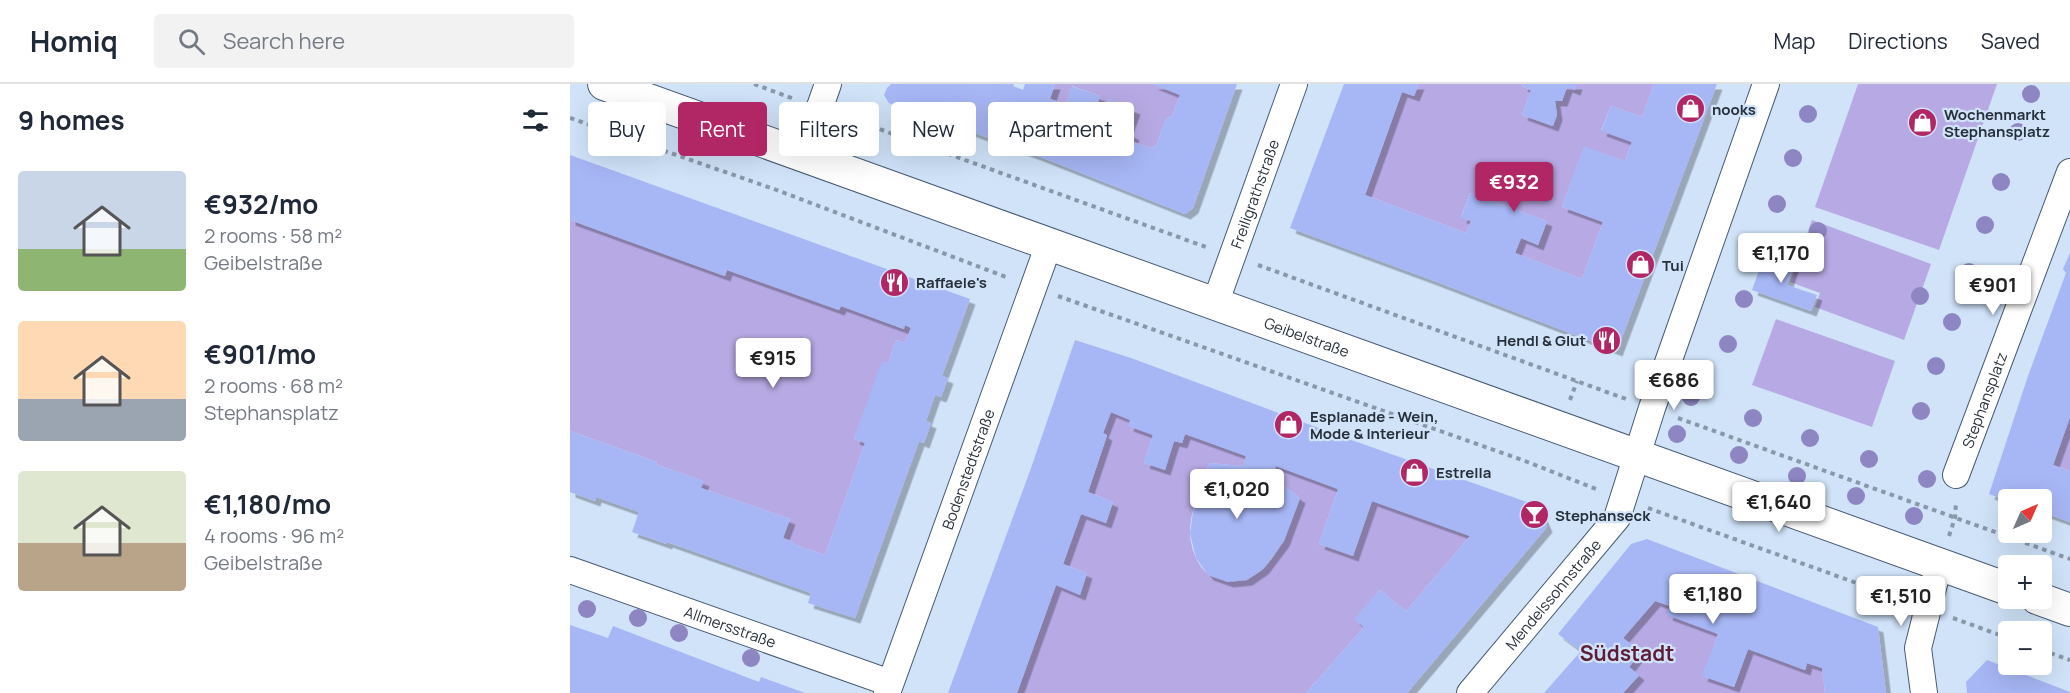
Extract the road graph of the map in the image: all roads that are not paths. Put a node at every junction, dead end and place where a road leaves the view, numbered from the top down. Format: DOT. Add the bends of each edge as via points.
graph roads {
  1 [pos="604,84"];
  2 [pos="828,84"];
  3 [pos="1294,84"];
  4 [pos="1766,84"];
  5 [pos="821,102"];
  6 [pos="779,146"];
  7 [pos="806,156"];
  8 [pos="2070,172"];
  9 [pos="1049,244"];
  10 [pos="1215,304"];
  11 [pos="1636,455"];
  12 [pos="1956,475"];
  13 [pos="1939,564"];
  14 [pos="570,570"];
  15 [pos="1998,585"];
  16 [pos="2052,603"];
  17 [pos="2070,610"];
  18 [pos="888,688"];
  19 [pos="1470,693"];
  20 [pos="1924,693"];
  1 -- 6 [label="street, Geibelstraße"];
  2 -- 5 [label="street"];
  3 -- 10 [label="street, Freiligrathstraße"];
  4 -- 11 [label="street"];
  7 -- 9 [label="street, Geibelstraße"];
  8 -- 12 [label="street, Stephansplatz"];
  9 -- 10 [label="street, Geibelstraße"];
  9 -- 18 [label="street, Bodenstedtstraße"];
  10 -- 11 [label="street, Geibelstraße"];
  11 -- 13 [label="street, Geibelstraße"];
  11 -- 19 [label="street, Mendelssohnstraße" via="1617,518"];
  13 -- 15 [label="street, Geibelstraße"];
  13 -- 20 [label="street" via="1918,648"];
  14 -- 18 [label="street, Allmersstraße"];
  16 -- 17 [label="street"];
}
